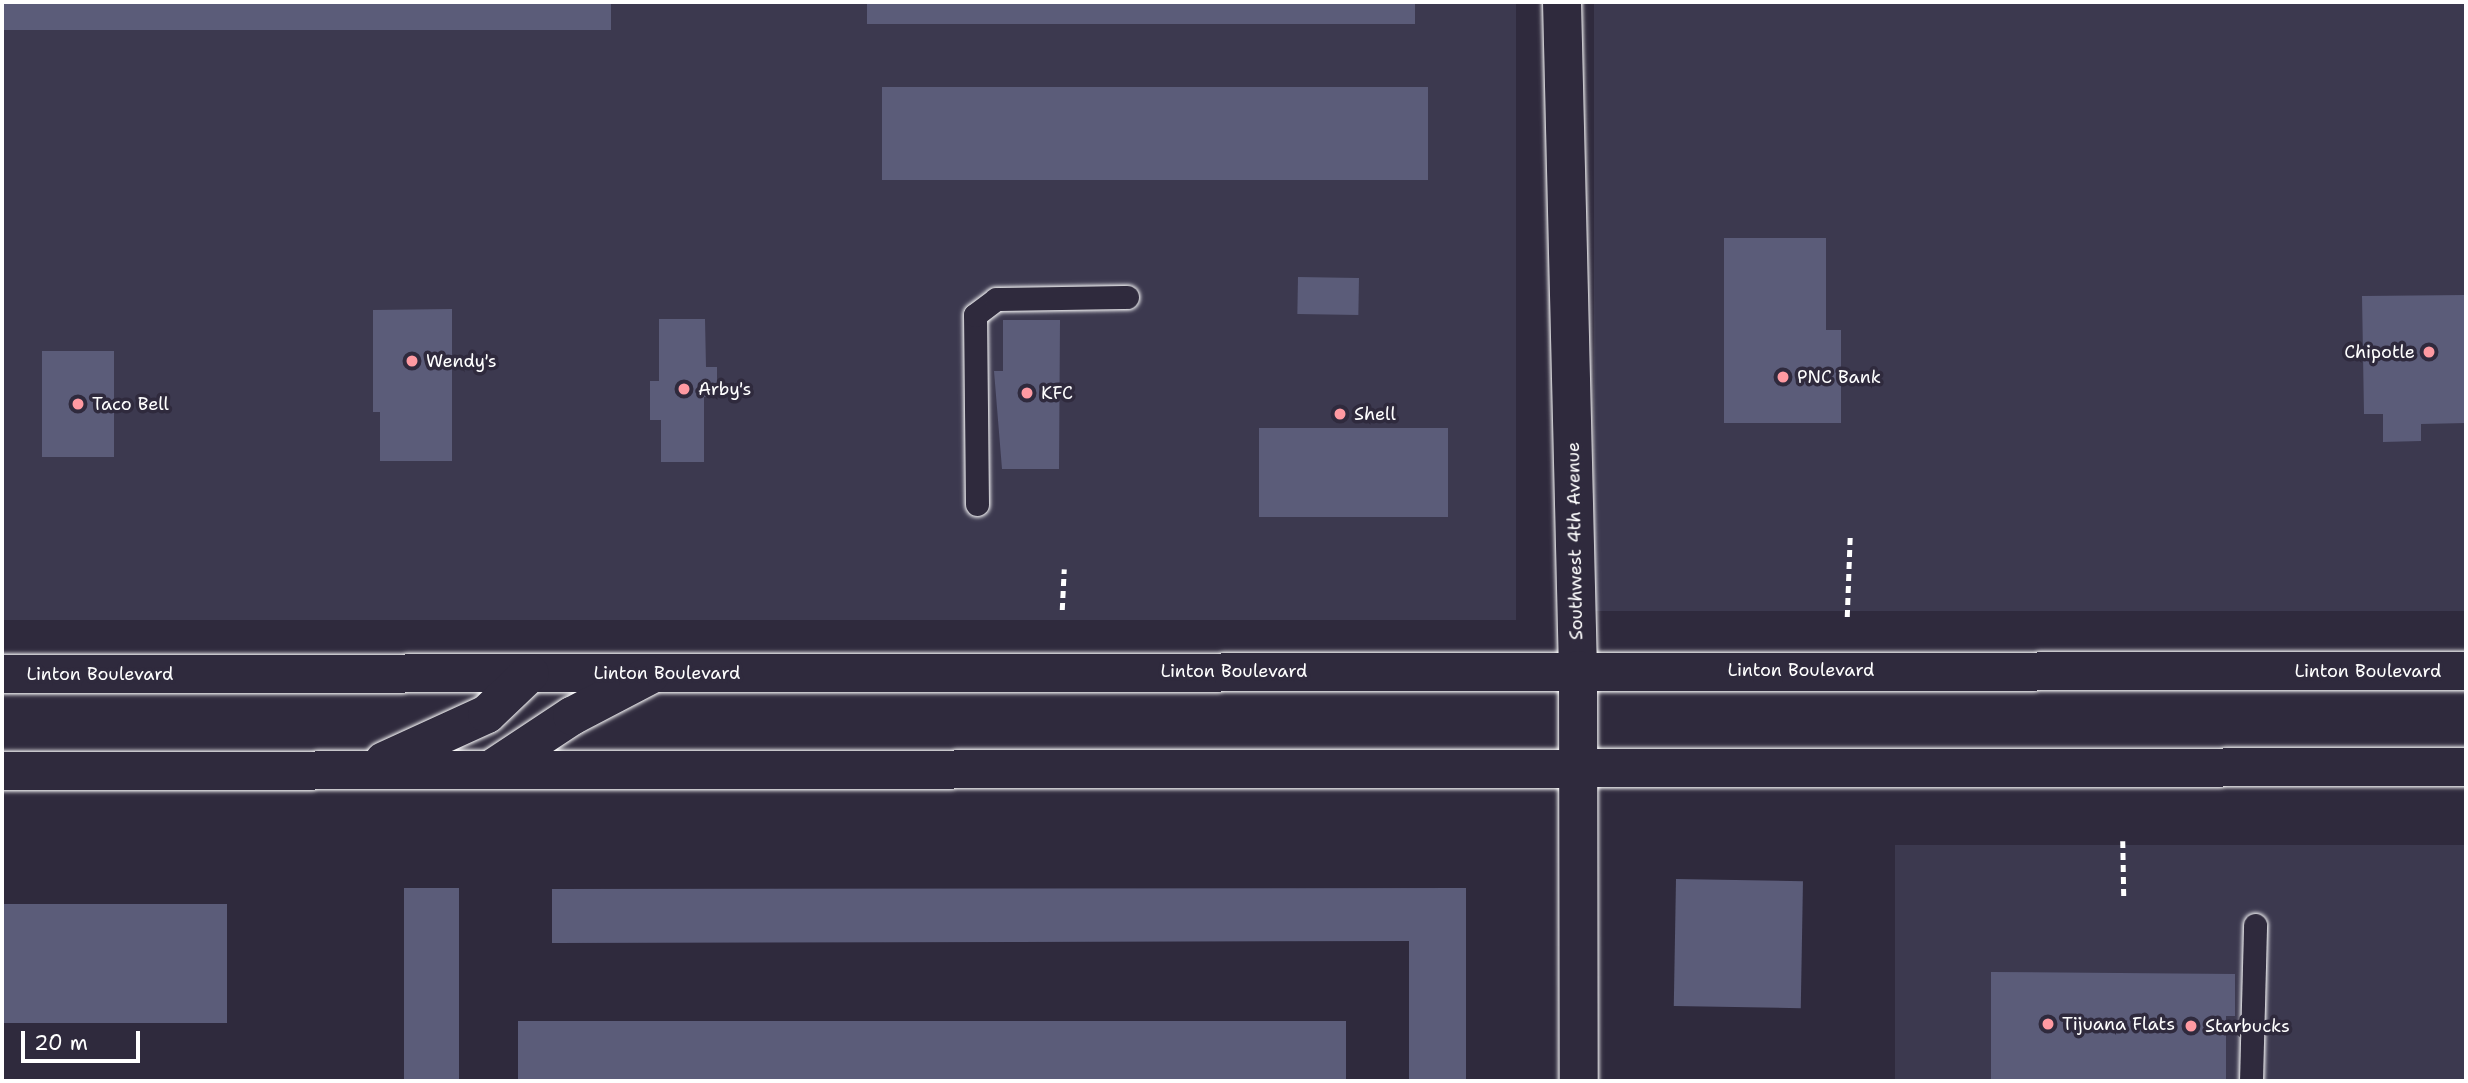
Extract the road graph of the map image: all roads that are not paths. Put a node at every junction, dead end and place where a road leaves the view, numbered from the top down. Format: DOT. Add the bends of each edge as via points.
graph roads {
  1 [pos="1562,2"];
  2 [pos="1126,297"];
  3 [pos="977,504"];
  4 [pos="1577,670"];
  5 [pos="2466,671"];
  6 [pos="530,673"];
  7 [pos="655,673"];
  8 [pos="2,674"];
  9 [pos="1577,767"];
  10 [pos="366,768"];
  11 [pos="493,768"];
  12 [pos="2466,768"];
  13 [pos="2,771"];
  14 [pos="2255,925"];
  15 [pos="1579,1081"];
  16 [pos="2251,1081"];
  1 -- 4 [label="main road, Southwest 4th Avenue"];
  2 -- 3 [label="lane" via="996,299 975,315"];
  4 -- 5 [label="main road, Linton Boulevard"];
  4 -- 7 [label="main road, Linton Boulevard"];
  4 -- 9 [label="main road, Southwest 4th Avenue"];
  6 -- 7 [label="main road, Linton Boulevard"];
  6 -- 8 [label="main road, Linton Boulevard"];
  6 -- 10 [label="main road" via="487,714"];
  7 -- 11 [label="main road" via="572,716"];
  9 -- 11 [label="main road"];
  9 -- 12 [label="main road"];
  9 -- 15 [label="main road, Southwest 4th Avenue"];
  10 -- 11 [label="main road"];
  10 -- 13 [label="main road"];
  14 -- 16 [label="lane"];
}
